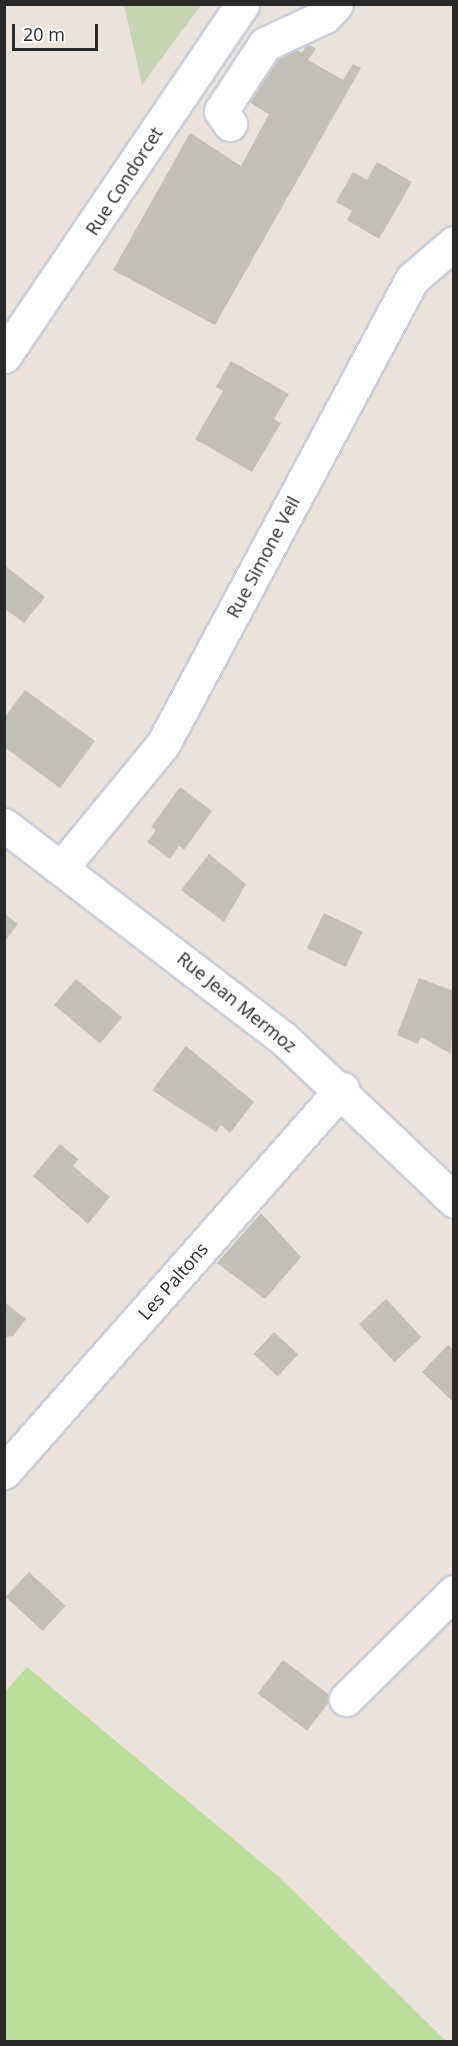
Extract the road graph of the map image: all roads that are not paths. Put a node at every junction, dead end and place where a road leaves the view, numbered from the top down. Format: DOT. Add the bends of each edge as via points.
graph roads {
  1 [pos="242,4"];
  2 [pos="336,4"];
  3 [pos="230,124"];
  4 [pos="453,243"];
  5 [pos="4,356"];
  6 [pos="4,825"];
  7 [pos="62,867"];
  8 [pos="342,1089"];
  9 [pos="453,1200"];
  10 [pos="4,1472"];
  11 [pos="453,1592"];
  12 [pos="346,1699"];
  1 -- 5 [label="street, Rue Condorcet"];
  2 -- 3 [label="street" via="326,16 265,44 221,111"];
  4 -- 7 [label="street, Rue Simone Veil" via="412,279 163,744"];
  6 -- 7 [label="street, Rue Jean Mermoz"];
  7 -- 8 [label="street, Rue Jean Mermoz"];
  8 -- 9 [label="street, Rue Jean Mermoz"];
  8 -- 10 [label="street, Les Paltons"];
  11 -- 12 [label="street"];
}
